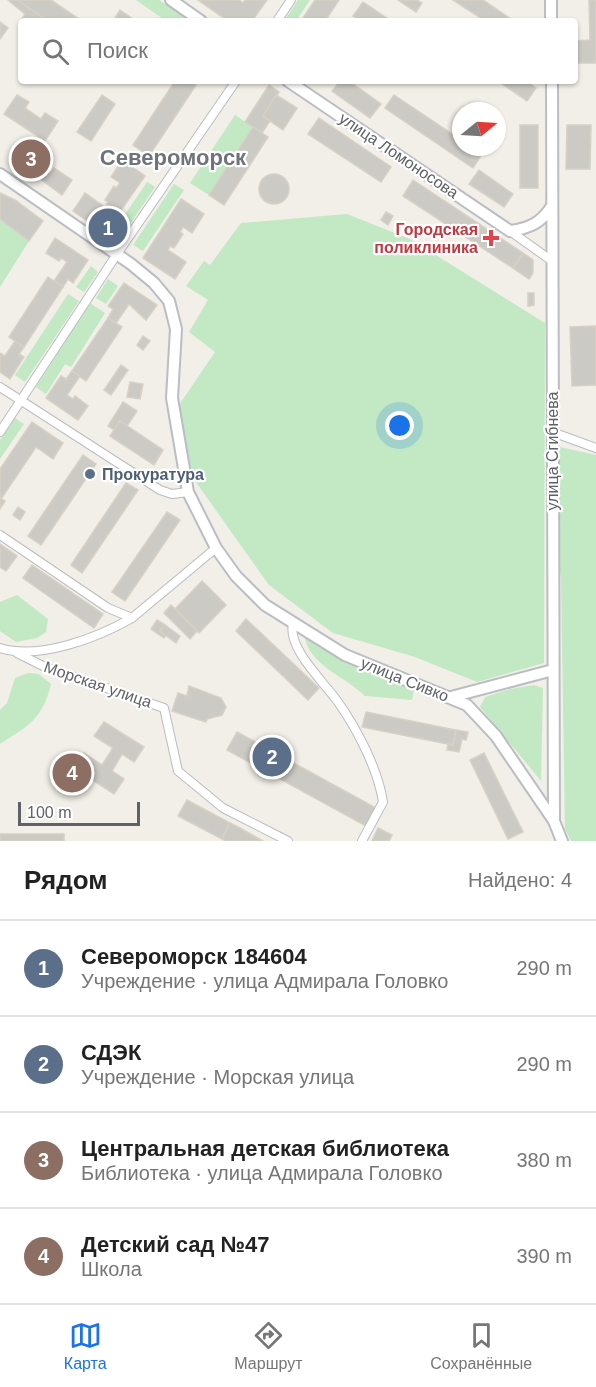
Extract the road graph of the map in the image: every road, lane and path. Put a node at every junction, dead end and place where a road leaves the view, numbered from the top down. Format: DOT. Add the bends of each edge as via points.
graph roads {
  1 [pos="171,0"];
  2 [pos="291,0"];
  3 [pos="551,0"];
  4 [pos="197,18"];
  5 [pos="279,18"];
  6 [pos="551,18"];
  7 [pos="234,84"];
  8 [pos="292,84"];
  9 [pos="552,84"];
  10 [pos="0,174"];
  11 [pos="552,206"];
  12 [pos="510,231"];
  13 [pos="117,254"];
  14 [pos="552,261"];
  15 [pos="0,387"];
  16 [pos="21,401"];
  17 [pos="0,432"];
  18 [pos="552,432"];
  19 [pos="596,448"];
  20 [pos="188,492"];
  21 [pos="0,536"];
  22 [pos="216,548"];
  23 [pos="132,618"];
  24 [pos="293,624"];
  25 [pos="0,648"];
  26 [pos="17,653"];
  27 [pos="553,670"];
  28 [pos="451,697"];
  29 [pos="554,821"];
  30 [pos="288,841"];
  31 [pos="362,841"];
  32 [pos="562,841"];
  1 -- 4 [label="street"];
  2 -- 5 [label="street"];
  3 -- 6 [label="street"];
  7 -- 13 [label="street"];
  8 -- 12 [label="street, улица Ломоносова"];
  9 -- 11 [label="street, улица Сгибнева"];
  10 -- 13 [label="street, улица Сивко"];
  11 -- 12 [label="street" via="538,223"];
  11 -- 14 [label="street, улица Сгибнева"];
  12 -- 14 [label="street, улица Ломоносова"];
  13 -- 16 [label="street"];
  13 -- 20 [label="street, улица Сивко" via="154,283 172,309 176,329 172,398"];
  14 -- 18 [label="street, улица Сгибнева"];
  15 -- 16 [label="street"];
  16 -- 17 [label="street"];
  16 -- 20 [label="street" via="160,490 172,494"];
  18 -- 19 [label="street"];
  18 -- 27 [label="street, улица Сгибнева"];
  20 -- 22 [label="street, улица Сивко"];
  21 -- 23 [label="street" via="108,608"];
  22 -- 23 [label="street"];
  22 -- 24 [label="street, улица Сивко" via="236,576 265,605"];
  23 -- 26 [label="street" via="114,629 71,644"];
  24 -- 28 [label="street, улица Сивко" via="345,655"];
  24 -- 31 [label="street" via="291,632 298,649 338,702 378,781 383,802"];
  25 -- 26 [label="street"];
  26 -- 30 [label="street, Морская улица" via="43,666 164,708 178,771 223,808"];
  27 -- 28 [label="street"];
  27 -- 29 [label="street, улица Сгибнева"];
  28 -- 29 [label="street, улица Сивко" via="467,705 496,736"];
  29 -- 32 [label="street, улица Сивко"];
}
